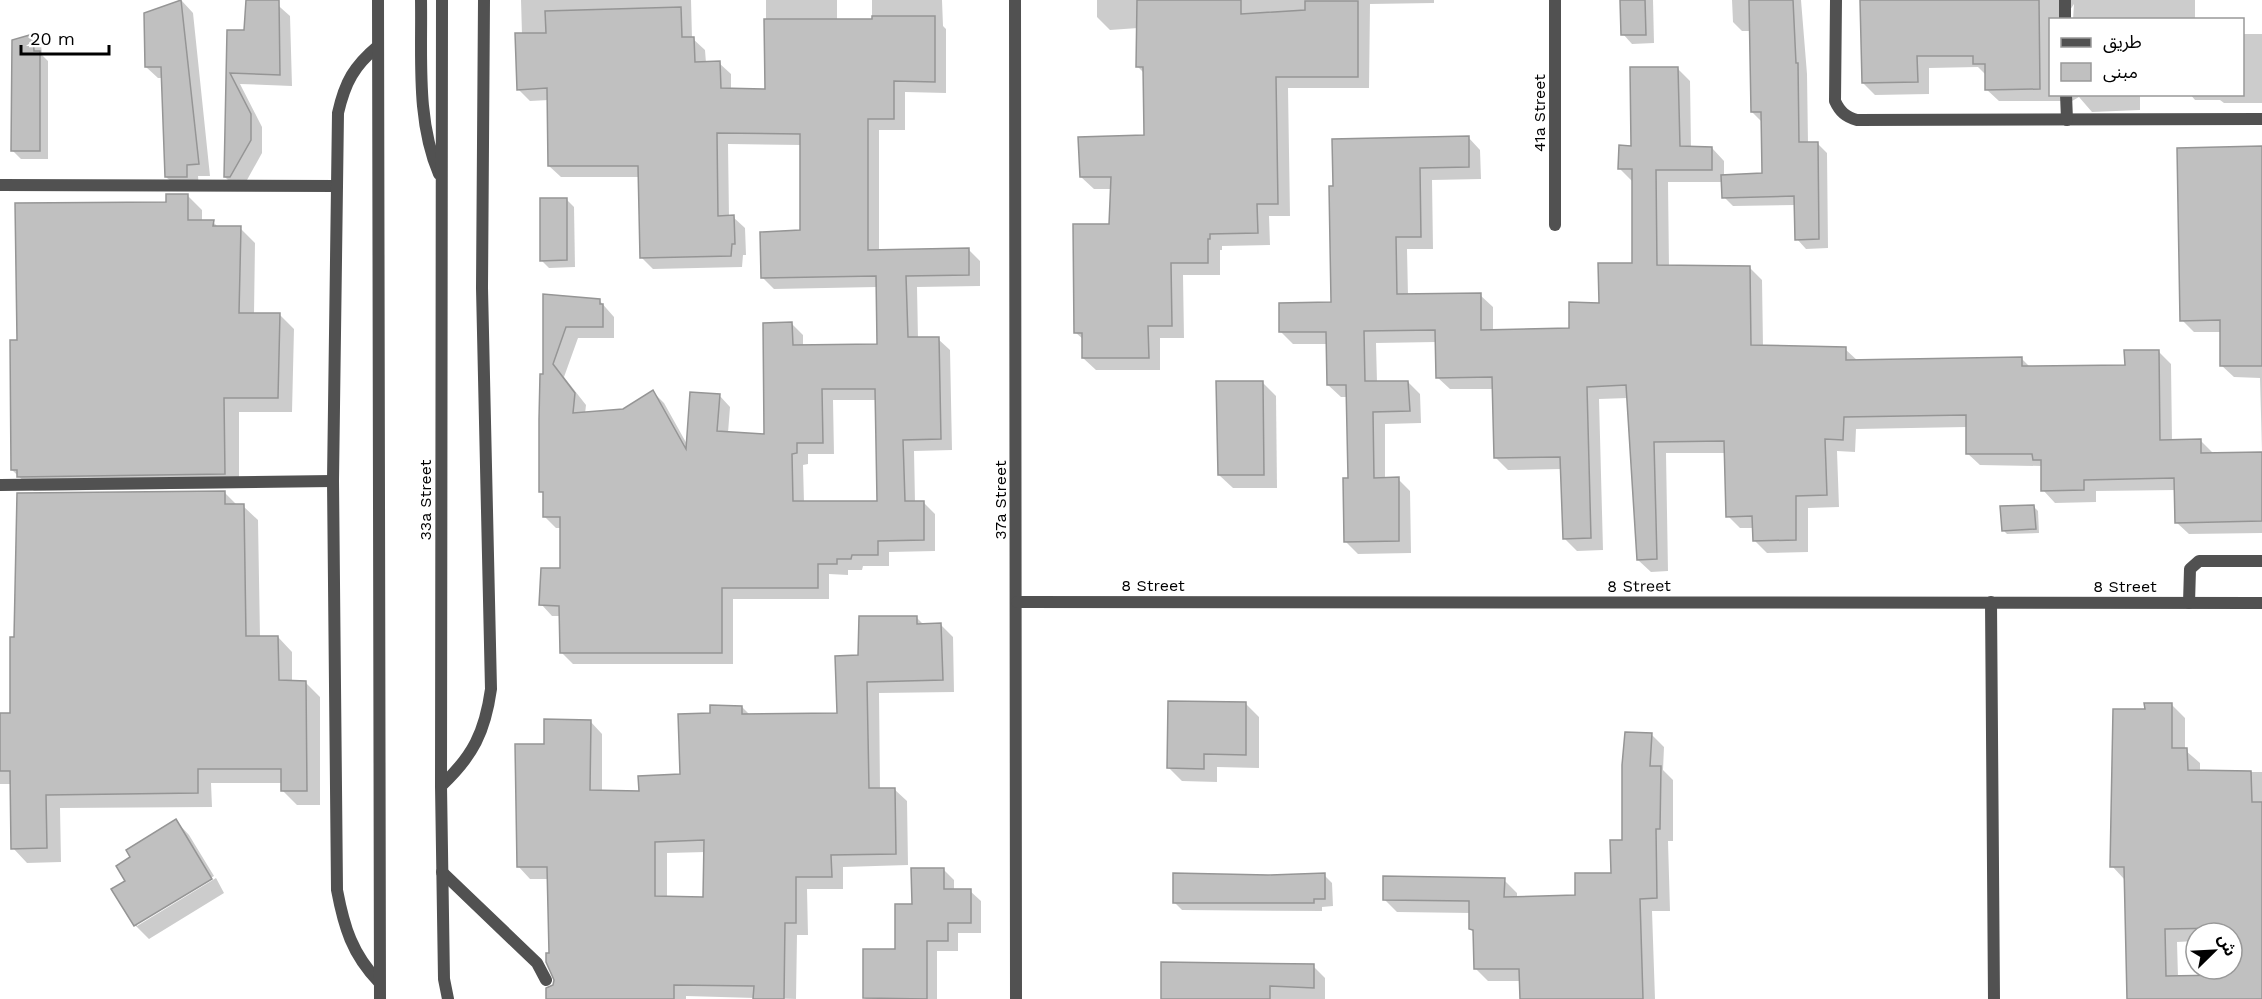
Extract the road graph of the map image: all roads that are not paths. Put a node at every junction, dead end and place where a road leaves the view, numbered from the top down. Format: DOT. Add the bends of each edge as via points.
graph roads {
  1 [pos="378,0"];
  2 [pos="421,0"];
  3 [pos="442,0"];
  4 [pos="484,0"];
  5 [pos="1015,0"];
  6 [pos="1555,0"];
  7 [pos="1836,0"];
  8 [pos="2065,0"];
  9 [pos="2065,18"];
  10 [pos="378,46"];
  11 [pos="2066,96"];
  12 [pos="2262,119"];
  13 [pos="2067,120"];
  14 [pos="442,181"];
  15 [pos="0,185"];
  16 [pos="337,186"];
  17 [pos="1555,225"];
  18 [pos="333,481"];
  19 [pos="0,485"];
  20 [pos="2262,561"];
  21 [pos="1017,602"];
  22 [pos="1990,602"];
  23 [pos="2189,603"];
  24 [pos="2262,603"];
  25 [pos="441,786"];
  26 [pos="442,872"];
  27 [pos="546,980"];
  28 [pos="379,982"];
  29 [pos="380,999"];
  30 [pos="448,999"];
  31 [pos="1016,999"];
  32 [pos="1994,999"];
  1 -- 10 [label="street"];
  2 -- 14 [label="street" via="424,121"];
  3 -- 14 [label="street, 33a Street"];
  4 -- 25 [label="street" via="482,288 490,689 488,711 471,753"];
  5 -- 21 [label="street, 37a Street"];
  6 -- 17 [label="street, 41a Street"];
  7 -- 13 [label="street" via="1835,101 1849,118"];
  8 -- 9 [label="street"];
  10 -- 16 [label="street" via="363,58 343,92 338,113"];
  10 -- 28 [label="street"];
  11 -- 13 [label="street"];
  12 -- 13 [label="street"];
  14 -- 25 [label="street, 33a Street"];
  15 -- 16 [label="street"];
  16 -- 18 [label="street"];
  18 -- 19 [label="street"];
  18 -- 28 [label="street" via="337,890 351,943"];
  20 -- 23 [label="street" via="2199,561 2190,569"];
  21 -- 22 [label="street, 8 Street"];
  21 -- 31 [label="street, 37a Street"];
  22 -- 23 [label="street, 8 Street"];
  22 -- 32 [label="street"];
  23 -- 24 [label="street, 8 Street"];
  25 -- 26 [label="street, 33a Street"];
  26 -- 27 [label="street" via="537,963"];
  26 -- 30 [label="street, 33a Street" via="444,979"];
  28 -- 29 [label="street"];
}
